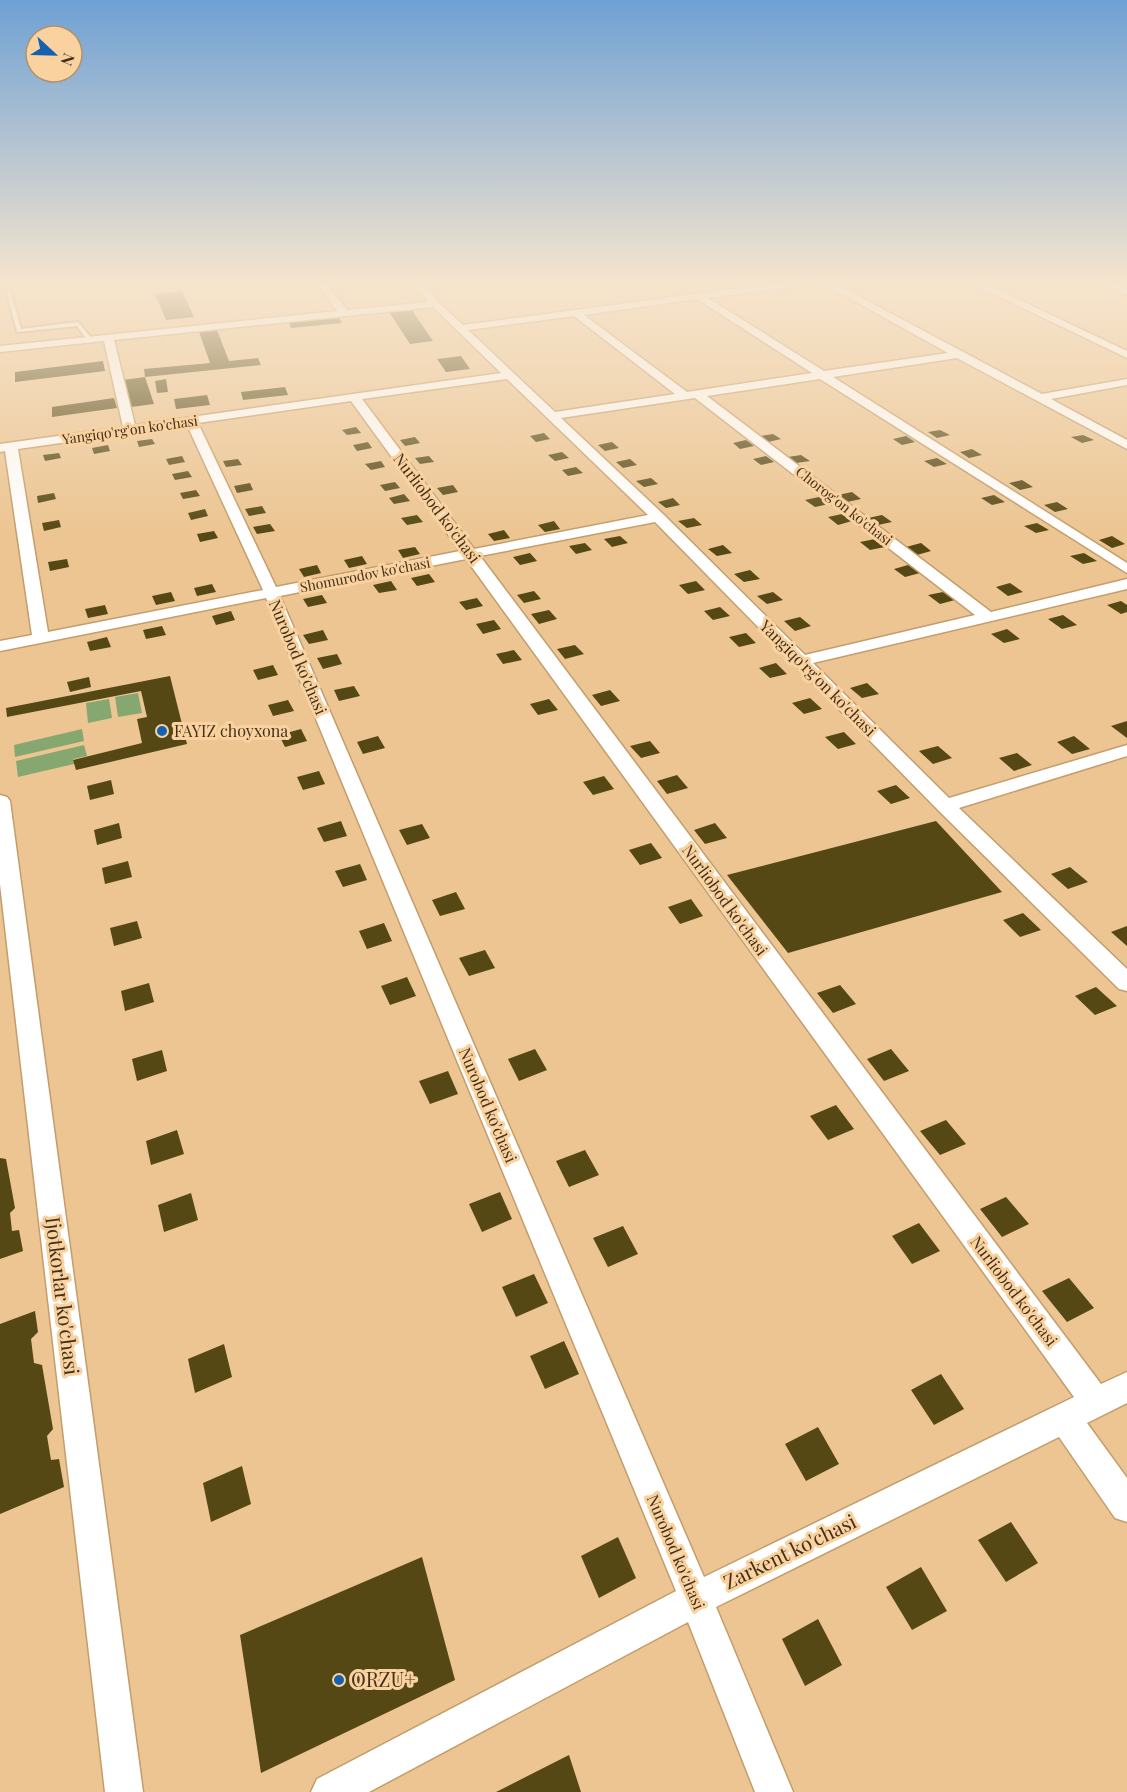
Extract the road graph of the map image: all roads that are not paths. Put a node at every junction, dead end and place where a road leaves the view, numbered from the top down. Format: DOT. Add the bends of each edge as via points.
graph roads {
  1 [pos="115,367"];
  2 [pos="500,367"];
  3 [pos="652,367"];
  4 [pos="813,367"];
  5 [pos="875,367"];
  6 [pos="984,367"];
  7 [pos="825,374"];
  8 [pos="508,375"];
  9 [pos="1127,382"];
  10 [pos="692,395"];
  11 [pos="354,398"];
  12 [pos="1040,398"];
  13 [pos="550,416"];
  14 [pos="191,421"];
  15 [pos="130,430"];
  16 [pos="1127,445"];
  17 [pos="6,447"];
  18 [pos="658,518"];
  19 [pos="471,554"];
  20 [pos="1127,569"];
  21 [pos="1127,584"];
  22 [pos="272,594"];
  23 [pos="989,618"];
  24 [pos="40,638"];
  25 [pos="0,646"];
  26 [pos="802,661"];
  27 [pos="1127,750"];
  28 [pos="0,801"];
  29 [pos="945,806"];
  30 [pos="1127,983"];
  31 [pos="1127,1387"];
  32 [pos="1096,1402"];
  33 [pos="1065,1418"];
  34 [pos="1127,1506"];
  35 [pos="696,1599"];
  36 [pos="124,1792"];
  37 [pos="330,1792"];
  38 [pos="774,1792"];
  1 -- 15 [label="street"];
  2 -- 8 [label="street, Yangiqo'rg'on ko'chasi"];
  3 -- 10 [label="street, Chorog'on ko'chasi"];
  4 -- 7 [label="street"];
  5 -- 7 [label="street"];
  6 -- 12 [label="street"];
  7 -- 10 [label="street"];
  7 -- 20 [label="street"];
  8 -- 11 [label="street, Yangiqo'rg'on ko'chasi"];
  8 -- 13 [label="street, Yangiqo'rg'on ko'chasi"];
  9 -- 12 [label="street"];
  10 -- 13 [label="street"];
  10 -- 23 [label="street, Chorog'on ko'chasi"];
  11 -- 14 [label="street, Yangiqo'rg'on ko'chasi"];
  11 -- 19 [label="street, Nurliobod ko'chasi"];
  12 -- 16 [label="street"];
  13 -- 18 [label="street, Yangiqo'rg'on ko'chasi"];
  14 -- 15 [label="street, Yangiqo'rg'on ko'chasi"];
  14 -- 22 [label="street, Nurobod ko'chasi"];
  15 -- 17 [label="street, Yangiqo'rg'on ko'chasi"];
  17 -- 24 [label="street"];
  18 -- 19 [label="street, Shomurodov ko'chasi"];
  18 -- 26 [label="street, Yangiqo'rg'on ko'chasi"];
  19 -- 22 [label="street, Shomurodov ko'chasi"];
  19 -- 32 [label="street, Nurliobod ko'chasi"];
  21 -- 23 [label="street"];
  22 -- 24 [label="street, Shomurodov ko'chasi"];
  22 -- 35 [label="street, Nurobod ko'chasi"];
  23 -- 26 [label="street"];
  24 -- 25 [label="street, Shomurodov ko'chasi"];
  26 -- 29 [label="street, Yangiqo'rg'on ko'chasi"];
  27 -- 29 [label="street"];
  28 -- 36 [label="street, Ijotkorlar ko'chasi"];
  29 -- 30 [label="street, Yangiqo'rg'on ko'chasi"];
  31 -- 32 [label="street, Zarkent ko'chasi"];
  32 -- 33 [label="street, Zarkent ko'chasi"];
  33 -- 34 [label="street"];
  33 -- 35 [label="street, Zarkent ko'chasi"];
  35 -- 37 [label="street, Zarkent ko'chasi"];
  35 -- 38 [label="street, Nurobod ko'chasi"];
}
